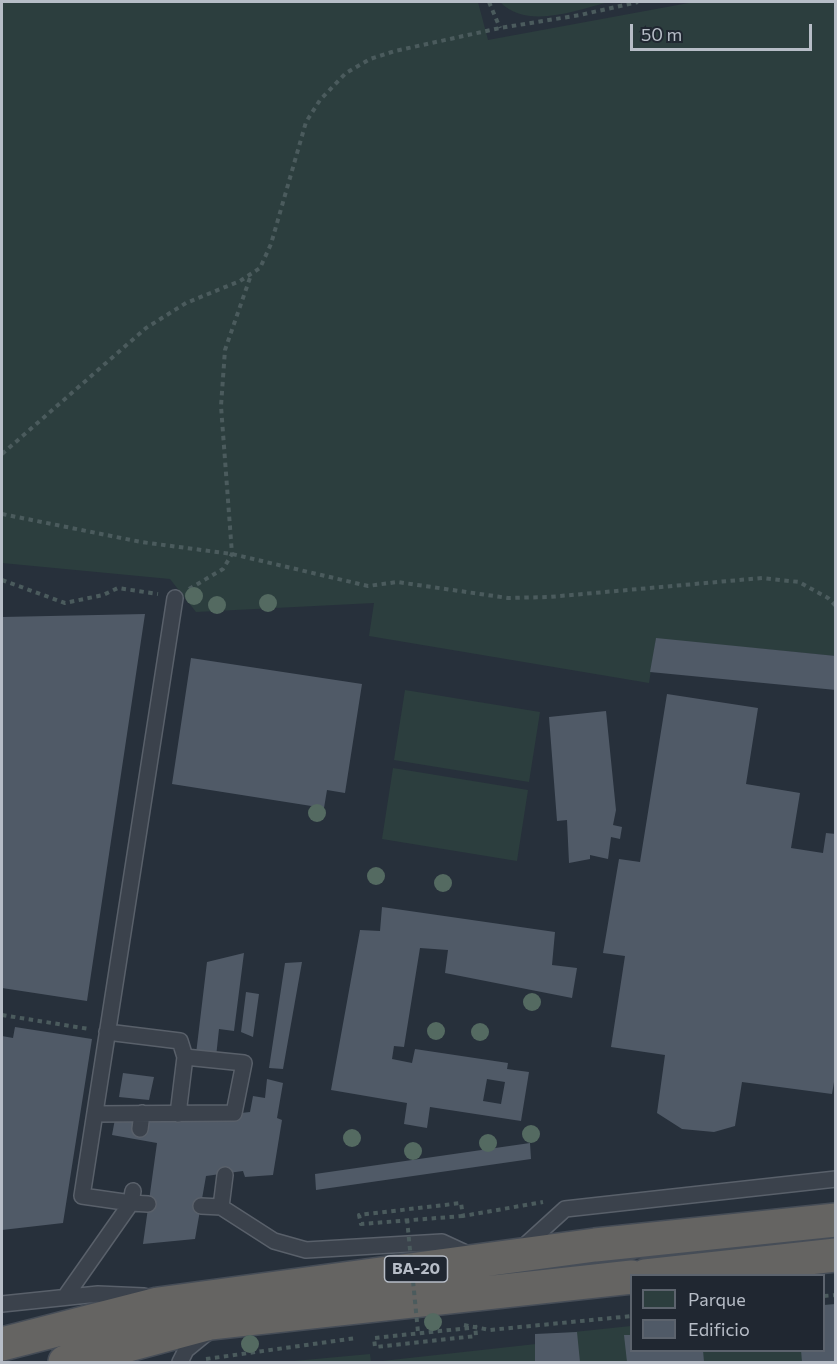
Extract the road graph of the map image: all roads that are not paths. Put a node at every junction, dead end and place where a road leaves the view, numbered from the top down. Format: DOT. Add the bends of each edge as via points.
graph roads {
  1 [pos="175,598"];
  2 [pos="107,1032"];
  3 [pos="185,1057"];
  4 [pos="95,1114"];
  5 [pos="178,1114"];
  6 [pos="225,1175"];
  7 [pos="836,1179"];
  8 [pos="132,1197"];
  9 [pos="148,1204"];
  10 [pos="201,1206"];
  11 [pos="221,1207"];
  12 [pos="836,1220"];
  13 [pos="836,1255"];
  14 [pos="513,1256"];
  15 [pos="481,1260"];
  16 [pos="655,1274"];
  17 [pos="630,1277"];
  18 [pos="65,1297"];
  19 [pos="195,1299"];
  20 [pos="2,1304"];
  21 [pos="223,1321"];
  22 [pos="2,1344"];
  23 [pos="65,1362"];
  24 [pos="180,1362"];
  1 -- 2 [label="lane"];
  2 -- 3 [label="lane" via="180,1041"];
  2 -- 4 [label="lane"];
  3 -- 5 [label="lane"];
  3 -- 5 [label="lane" via="244,1063 234,1113"];
  4 -- 5 [label="lane" via="141,1121"];
  4 -- 8 [label="lane" via="82,1196"];
  6 -- 11 [label="lane"];
  7 -- 14 [label="lane" via="565,1209"];
  8 -- 9 [label="lane"];
  8 -- 18 [label="lane"];
  10 -- 11 [label="lane"];
  11 -- 15 [label="lane" via="274,1240 306,1250 442,1242"];
  12 -- 14 [label="highway, BA-20"];
  13 -- 16 [label="highway"];
  14 -- 15 [label="highway, BA-20"];
  15 -- 19 [label="highway, BA-20"];
  17 -- 21 [label="highway, BA-20"];
  18 -- 19 [label="lane" via="98,1294"];
  18 -- 20 [label="lane"];
  19 -- 22 [label="highway, BA-20" via="158,1304"];
  21 -- 23 [label="highway, BA-20"];
  21 -- 24 [label="lane" via="186,1350"];
}
